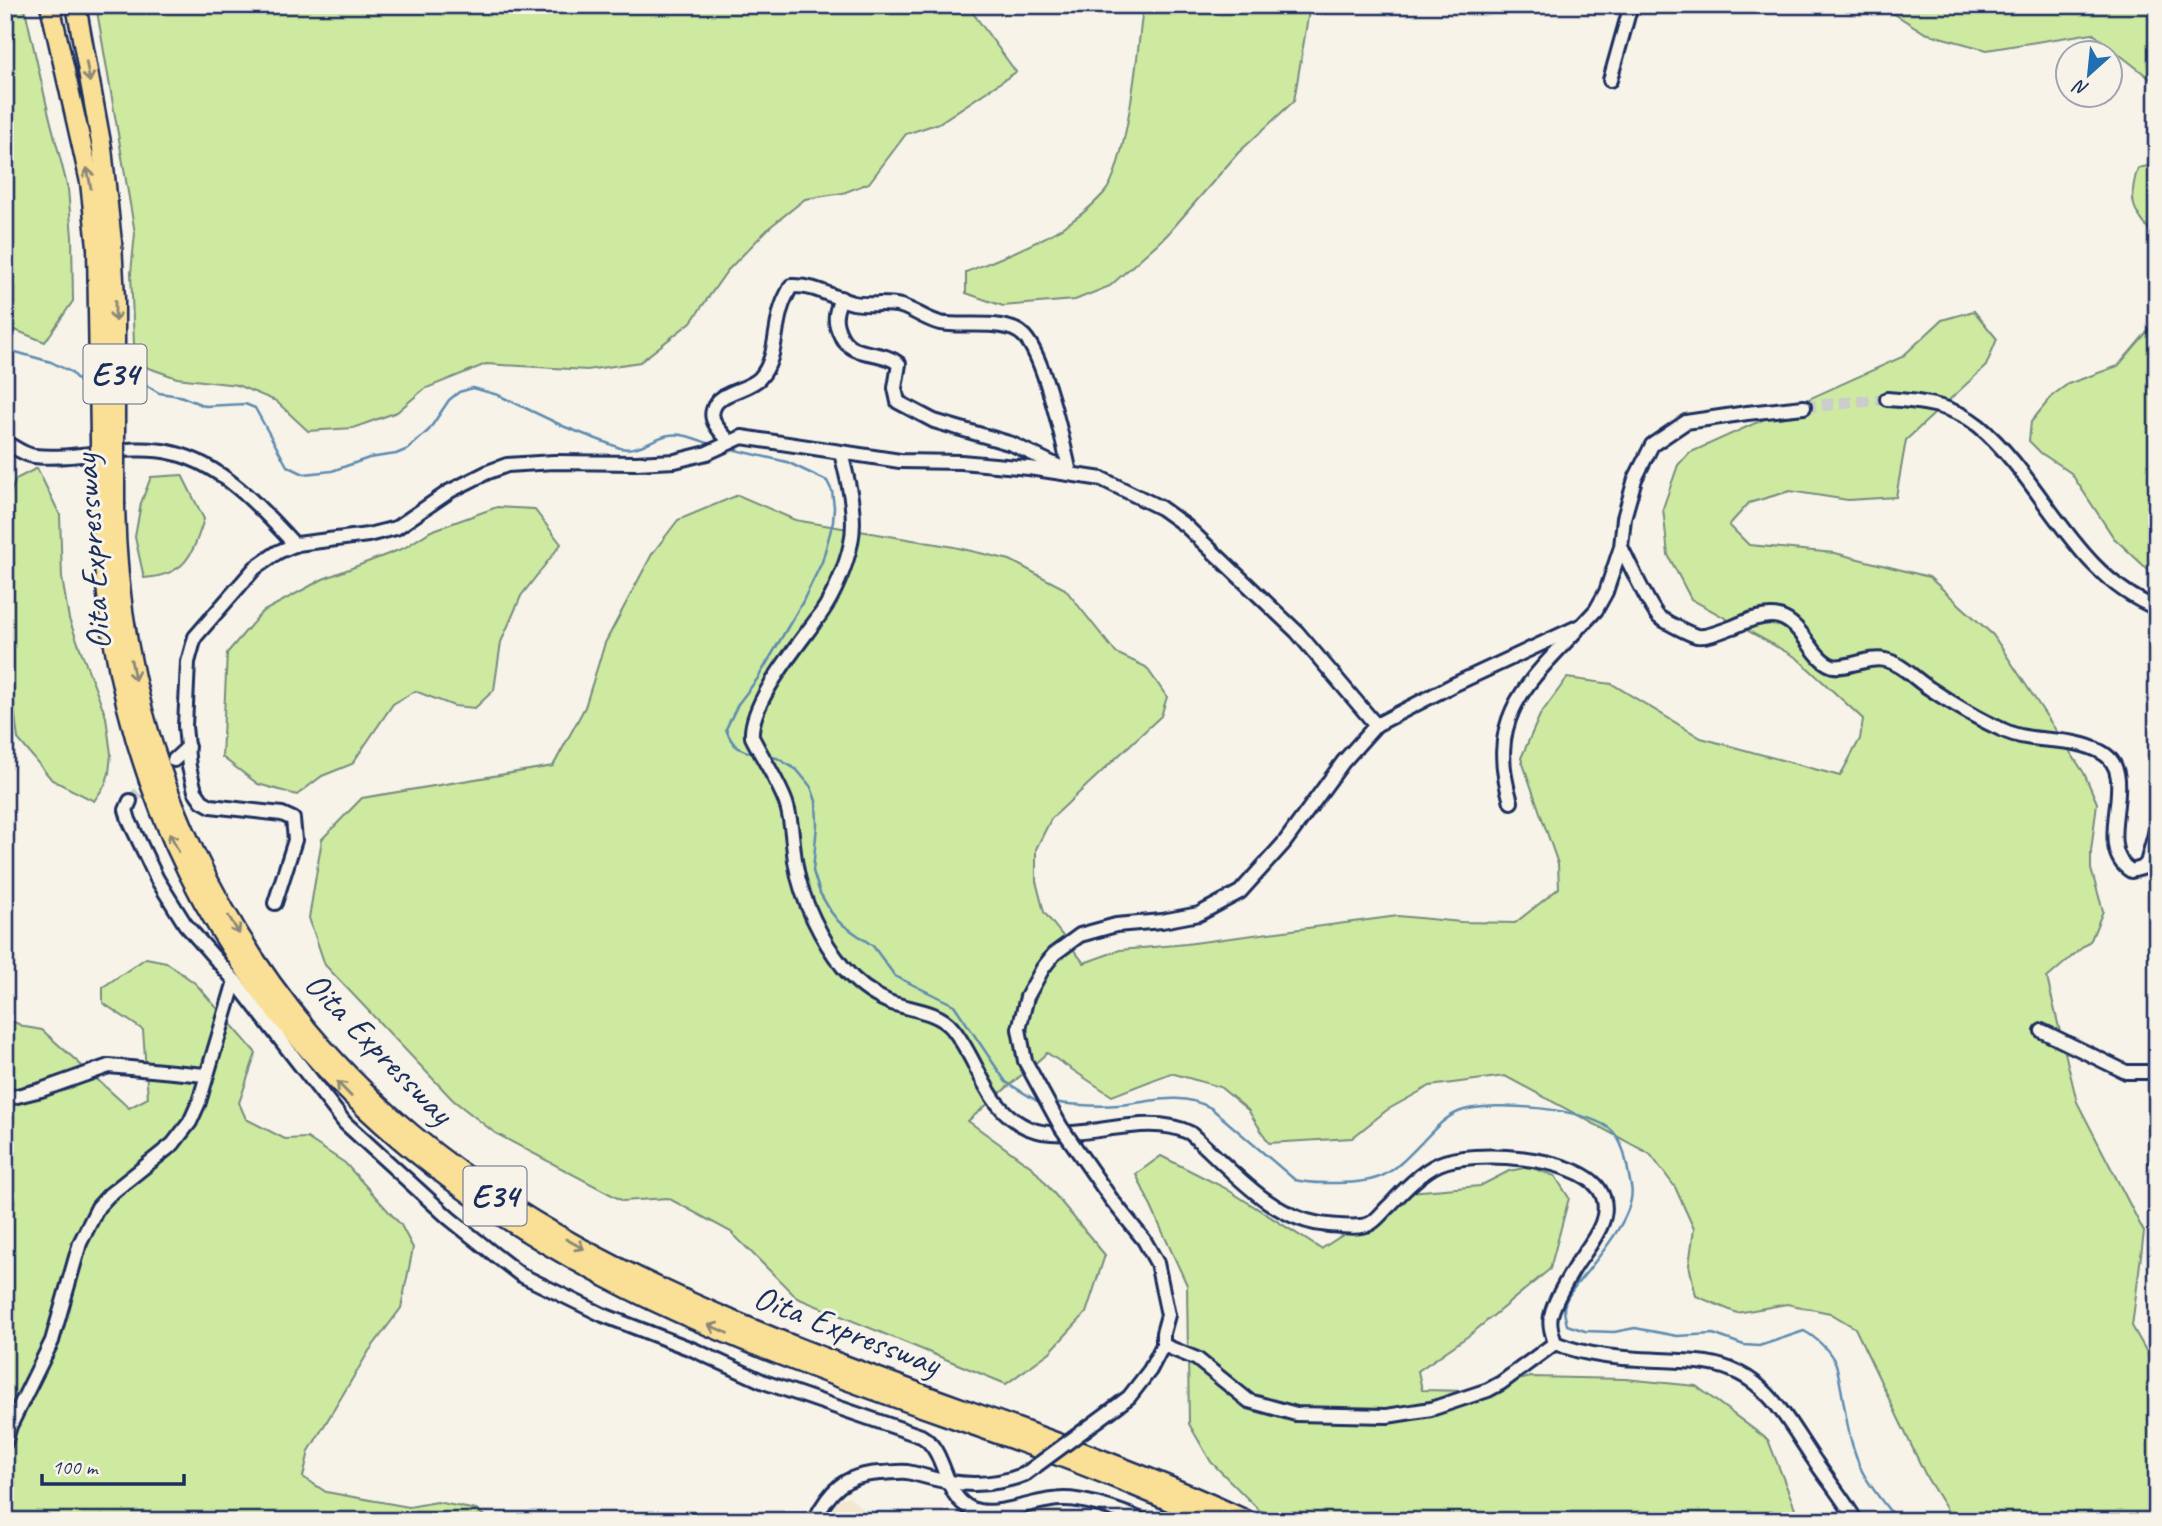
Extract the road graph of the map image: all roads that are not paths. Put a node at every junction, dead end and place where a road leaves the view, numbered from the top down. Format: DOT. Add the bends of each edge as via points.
graph roads {
  1 [pos="50,5"];
  2 [pos="76,5"];
  3 [pos="1631,5"];
  4 [pos="1609,80"];
  5 [pos="105,244"];
  6 [pos="841,298"];
  7 [pos="1887,399"];
  8 [pos="1804,407"];
  9 [pos="730,442"];
  10 [pos="7,445"];
  11 [pos="841,453"];
  12 [pos="1070,473"];
  13 [pos="108,504"];
  14 [pos="295,545"];
  15 [pos="1620,547"];
  16 [pos="2157,608"];
  17 [pos="1582,625"];
  18 [pos="1376,725"];
  19 [pos="188,747"];
  20 [pos="174,760"];
  21 [pos="130,802"];
  22 [pos="1511,803"];
  23 [pos="2157,827"];
  24 [pos="275,903"];
  25 [pos="235,981"];
  26 [pos="2042,1031"];
  27 [pos="2157,1072"];
  28 [pos="205,1074"];
  29 [pos="5,1099"];
  30 [pos="1555,1343"];
  31 [pos="1163,1345"];
  32 [pos="5,1443"];
  33 [pos="949,1482"];
  34 [pos="814,1521"];
  35 [pos="1145,1521"];
  36 [pos="1216,1521"];
  37 [pos="1248,1521"];
  38 [pos="1856,1521"];
  5 -- 1 [label="highway, Oita Expressway / E34, one-way"];
  2 -- 5 [label="highway, Oita Expressway / E34, one-way" via="102,148"];
  3 -- 4 [label="street"];
  5 -- 13 [label="highway, Oita Expressway / E34, bridge"];
  6 -- 9 [label="street" via="821,289 792,286 782,303 766,370 756,382 717,401 713,409 715,423"];
  6 -- 12 [label="street" via="835,322 848,347 899,364 898,402 934,421 1012,444"];
  6 -- 12 [label="street" via="868,306 900,306 938,323 1005,327 1023,335 1044,377"];
  7 -- 16 [label="street" via="1949,409 1978,425 2095,567 2126,593"];
  8 -- 15 [label="street" via="1686,422 1652,445 1635,479"];
  9 -- 11 [label="street" via="741,437"];
  9 -- 14 [label="street" via="675,461 507,465 450,491 397,528"];
  10 -- 14 [label="street" via="33,456 147,449 185,456 216,472"];
  11 -- 12 [label="street"];
  11 -- 30 [label="street" via="852,518 842,571 823,610 771,683 751,729 785,802 796,869 813,919 843,966 864,989 949,1024 1003,1111 1028,1128 1054,1133 1177,1127 1190,1133 1261,1198 1304,1221 1328,1226 1372,1223 1437,1164 1454,1160 1538,1160 1579,1173 1599,1188 1605,1204 1603,1222 1551,1314"];
  12 -- 18 [label="street" via="1102,479 1161,508 1185,526 1297,632"];
  36 -- 13 [label="highway, Oita Expressway / E34, one-way" via="1039,1448 746,1342 652,1300 569,1257 465,1192 349,1094 302,1045 229,946 170,836 123,696 108,614"];
  13 -- 37 [label="highway, Oita Expressway / E34, one-way" via="137,692 159,769 208,881 242,939 314,1037 412,1133 519,1212 658,1287 843,1365 1144,1475"];
  14 -- 19 [label="street" via="255,568 195,637 188,662"];
  15 -- 17 [label="street" via="1606,592"];
  15 -- 23 [label="street" via="1658,616 1698,636 1778,617 1796,626 1810,646 1835,666 1885,660 2004,731 2102,752 2117,772 2115,853 2131,871 2147,863"];
  17 -- 18 [label="street"];
  17 -- 22 [label="street" via="1529,681 1508,718 1503,771"];
  18 -- 31 [label="street, bridge" via="1240,892 1199,914 1115,925 1080,935 1054,954 1027,997 1019,1029 1025,1061 1055,1116 1157,1263 1168,1315"];
  19 -- 20 [label="street"];
  19 -- 24 [label="street" via="195,791 202,802 222,809 282,814 293,820 295,840"];
  21 -- 25 [label="street" via="126,810 129,820 168,897 185,924"];
  25 -- 28 [label="street"];
  25 -- 33 [label="street" via="345,1123 449,1218 521,1275 603,1315 764,1382 921,1436 935,1449"];
  26 -- 27 [label="street" via="2126,1072"];
  28 -- 29 [label="street" via="109,1066"];
  28 -- 32 [label="street" via="190,1122 173,1144 98,1207 80,1243 52,1341"];
  30 -- 31 [label="street" via="1488,1390 1431,1409 1387,1416 1296,1414 1249,1401 1197,1359"];
  30 -- 38 [label="street" via="1590,1355 1701,1362 1758,1383 1777,1403"];
  31 -- 33 [label="street, bridge" via="1129,1396 1025,1474 1005,1482"];
  33 -- 34 [label="street" via="905,1472 860,1474 834,1491"];
  33 -- 35 [label="street" via="960,1500 974,1510 1075,1499"];
}
